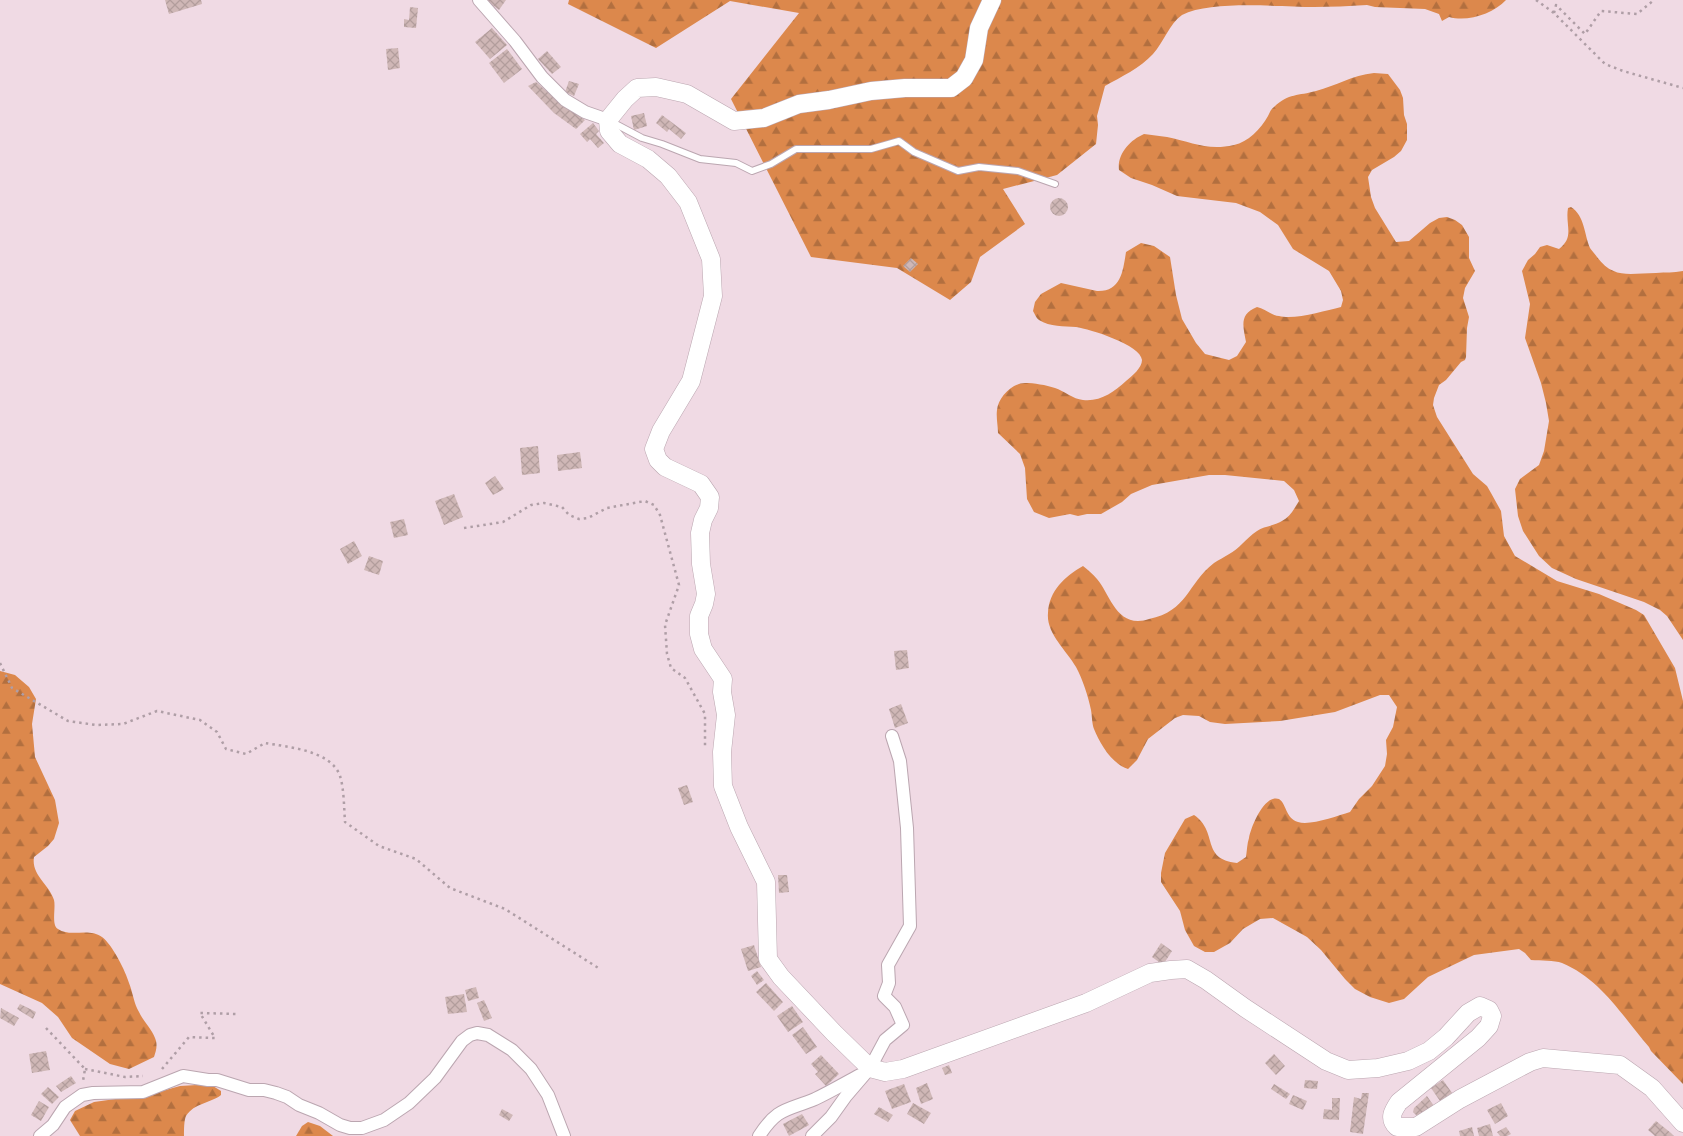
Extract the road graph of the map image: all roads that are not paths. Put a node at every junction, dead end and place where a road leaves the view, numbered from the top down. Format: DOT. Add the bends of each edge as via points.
graph roads {
  1 [pos="479,0"];
  2 [pos="992,0"];
  3 [pos="608,120"];
  4 [pos="1055,184"];
  5 [pos="892,736"];
  6 [pos="870,1068"];
  7 [pos="1683,1123"];
  8 [pos="40,1136"];
  9 [pos="564,1136"];
  10 [pos="759,1136"];
  11 [pos="812,1136"];
  1 -- 3 [label="street" via="565,100"];
  2 -- 3 [label="main road" via="979,28 974,60 964,78 951,88 866,92 799,104 764,118 734,121 687,94 656,87 637,88"];
  3 -- 4 [label="lane" via="642,138 700,159 736,163 752,171 796,150 871,149 899,141 914,152 958,171 979,167 1018,171"];
  3 -- 6 [label="main road" via="609,131 620,144 648,159 668,176 688,202 712,259 713,296 691,381 654,449 665,467 701,484 710,497 700,533 706,594 699,616 699,634 703,649 723,679 726,715 723,786 766,882 768,959 781,977"];
  5 -- 6 [label="street" via="900,761 907,828 910,926 888,965 889,983 884,996 895,1007 903,1025 885,1040"];
  6 -- 7 [label="main road" via="886,1072 903,1069 1086,1003 1150,973 1187,970 1326,1060 1348,1070 1408,1061 1429,1051 1468,1013 1480,1006 1489,1010 1492,1016 1489,1026 1478,1038 1399,1102 1392,1117 1397,1127 1416,1127 1460,1099 1543,1058 1620,1065 1652,1088"];
  6 -- 10 [label="street" via="814,1099 779,1113 768,1121"];
  6 -- 11 [label="street" via="831,1118"];
  8 -- 9 [label="street" via="53,1125 65,1106 82,1095 143,1092 190,1076 222,1081 249,1090 276,1092 340,1125 362,1128 384,1120 409,1103 435,1078 462,1041 481,1033 512,1050 531,1068 548,1096"];
}
